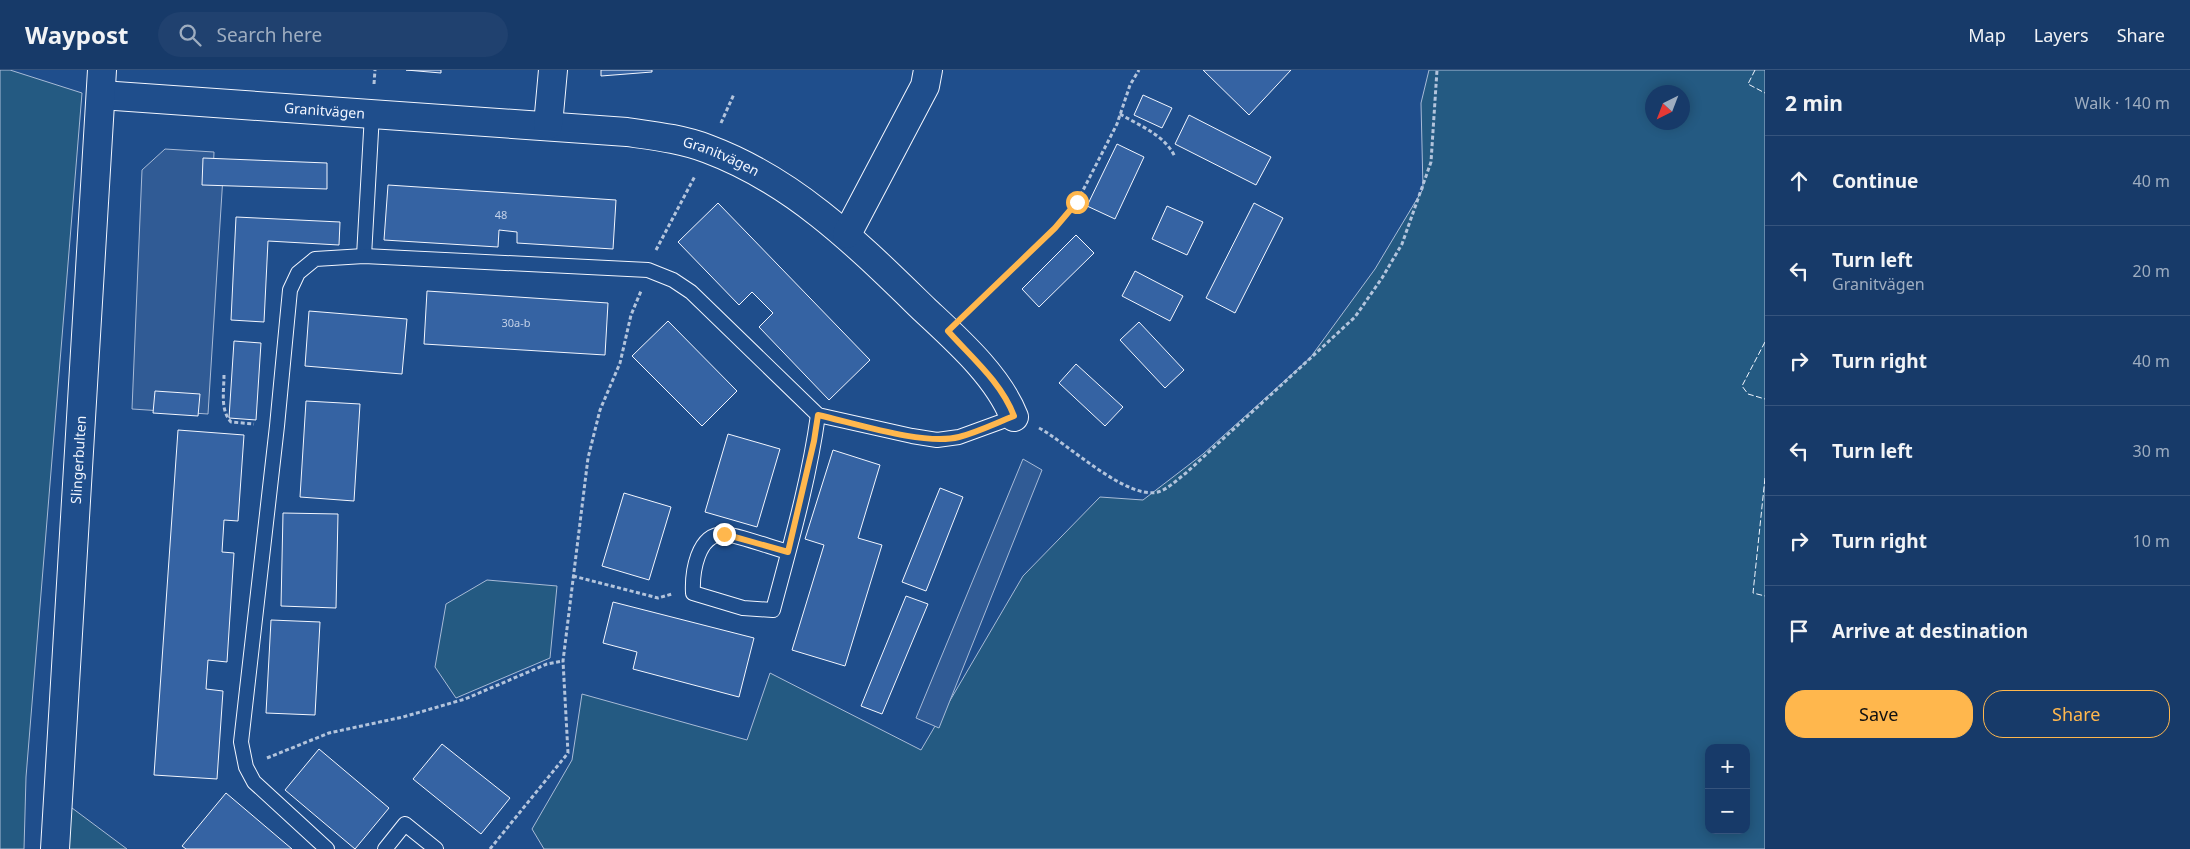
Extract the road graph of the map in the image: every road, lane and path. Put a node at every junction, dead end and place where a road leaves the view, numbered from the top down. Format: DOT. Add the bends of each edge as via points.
graph roads {
  1 [pos="552,70"];
  2 [pos="928,70"];
  3 [pos="1139,70"];
  4 [pos="1437,70"];
  5 [pos="101,83"];
  6 [pos="372,114"];
  7 [pos="1120,114"];
  8 [pos="548,125"];
  9 [pos="709,149"];
  10 [pos="1175,157"];
  11 [pos="846,234"];
  12 [pos="364,256"];
  13 [pos="648,270"];
  14 [pos="948,331"];
  15 [pos="224,375"];
  16 [pos="818,415"];
  17 [pos="1014,416"];
  18 [pos="277,426"];
  19 [pos="788,552"];
  20 [pos="573,576"];
  21 [pos="693,593"];
  22 [pos="563,661"];
  23 [pos="246,767"];
  24 [pos="55,849"];
  25 [pos="327,849"];
  26 [pos="385,849"];
  27 [pos="436,849"];
  28 [pos="490,849"];
  1 -- 8 [label="street"];
  2 -- 11 [label="street" via="925,86"];
  3 -- 7 [label="path"];
  4 -- 17 [label="path" via="1430,162 1402,244 1382,278 1355,317 1186,473 1159,492 1139,491 1115,480 1042,430"];
  5 -- 6 [label="street, Granitvägen"];
  5 -- 24 [label="street, Slingerbulten"];
  6 -- 8 [label="street, Granitvägen"];
  6 -- 12 [label="lane"];
  7 -- 10 [label="path" via="1163,139"];
  7 -- 14 [label="path" via="1077,202 1055,228"];
  8 -- 9 [label="street, Granitvägen" via="673,138"];
  9 -- 11 [label="street, Granitvägen" via="782,186"];
  9 -- 13 [label="path"];
  11 -- 14 [label="street, Granitvägen"];
  12 -- 13 [label="lane"];
  12 -- 18 [label="lane" via="315,259 298,273 290,290"];
  13 -- 16 [label="lane" via="691,292"];
  13 -- 20 [label="path" via="631,315 620,363 600,410 588,458"];
  14 -- 17 [label="street, Granitvägen" via="992,379 1007,399"];
  15 -- 18 [label="path" via="224,408 231,422"];
  16 -- 17 [label="lane" via="936,440 958,437"];
  16 -- 19 [label="lane"];
  18 -- 23 [label="lane" via="242,726 241,742"];
  19 -- 21 [label="lane" via="724,534 710,537 700,550 692,578"];
  19 -- 21 [label="lane" via="773,610 743,608"];
  20 -- 21 [label="path" via="658,598 675,593"];
  20 -- 22 [label="path"];
  22 -- 23 [label="path" via="547,664 465,699 402,718 329,733"];
  22 -- 28 [label="path" via="568,752"];
  23 -- 25 [label="lane" via="254,782"];
  26 -- 27 [label="lane" via="405,824"];
}
